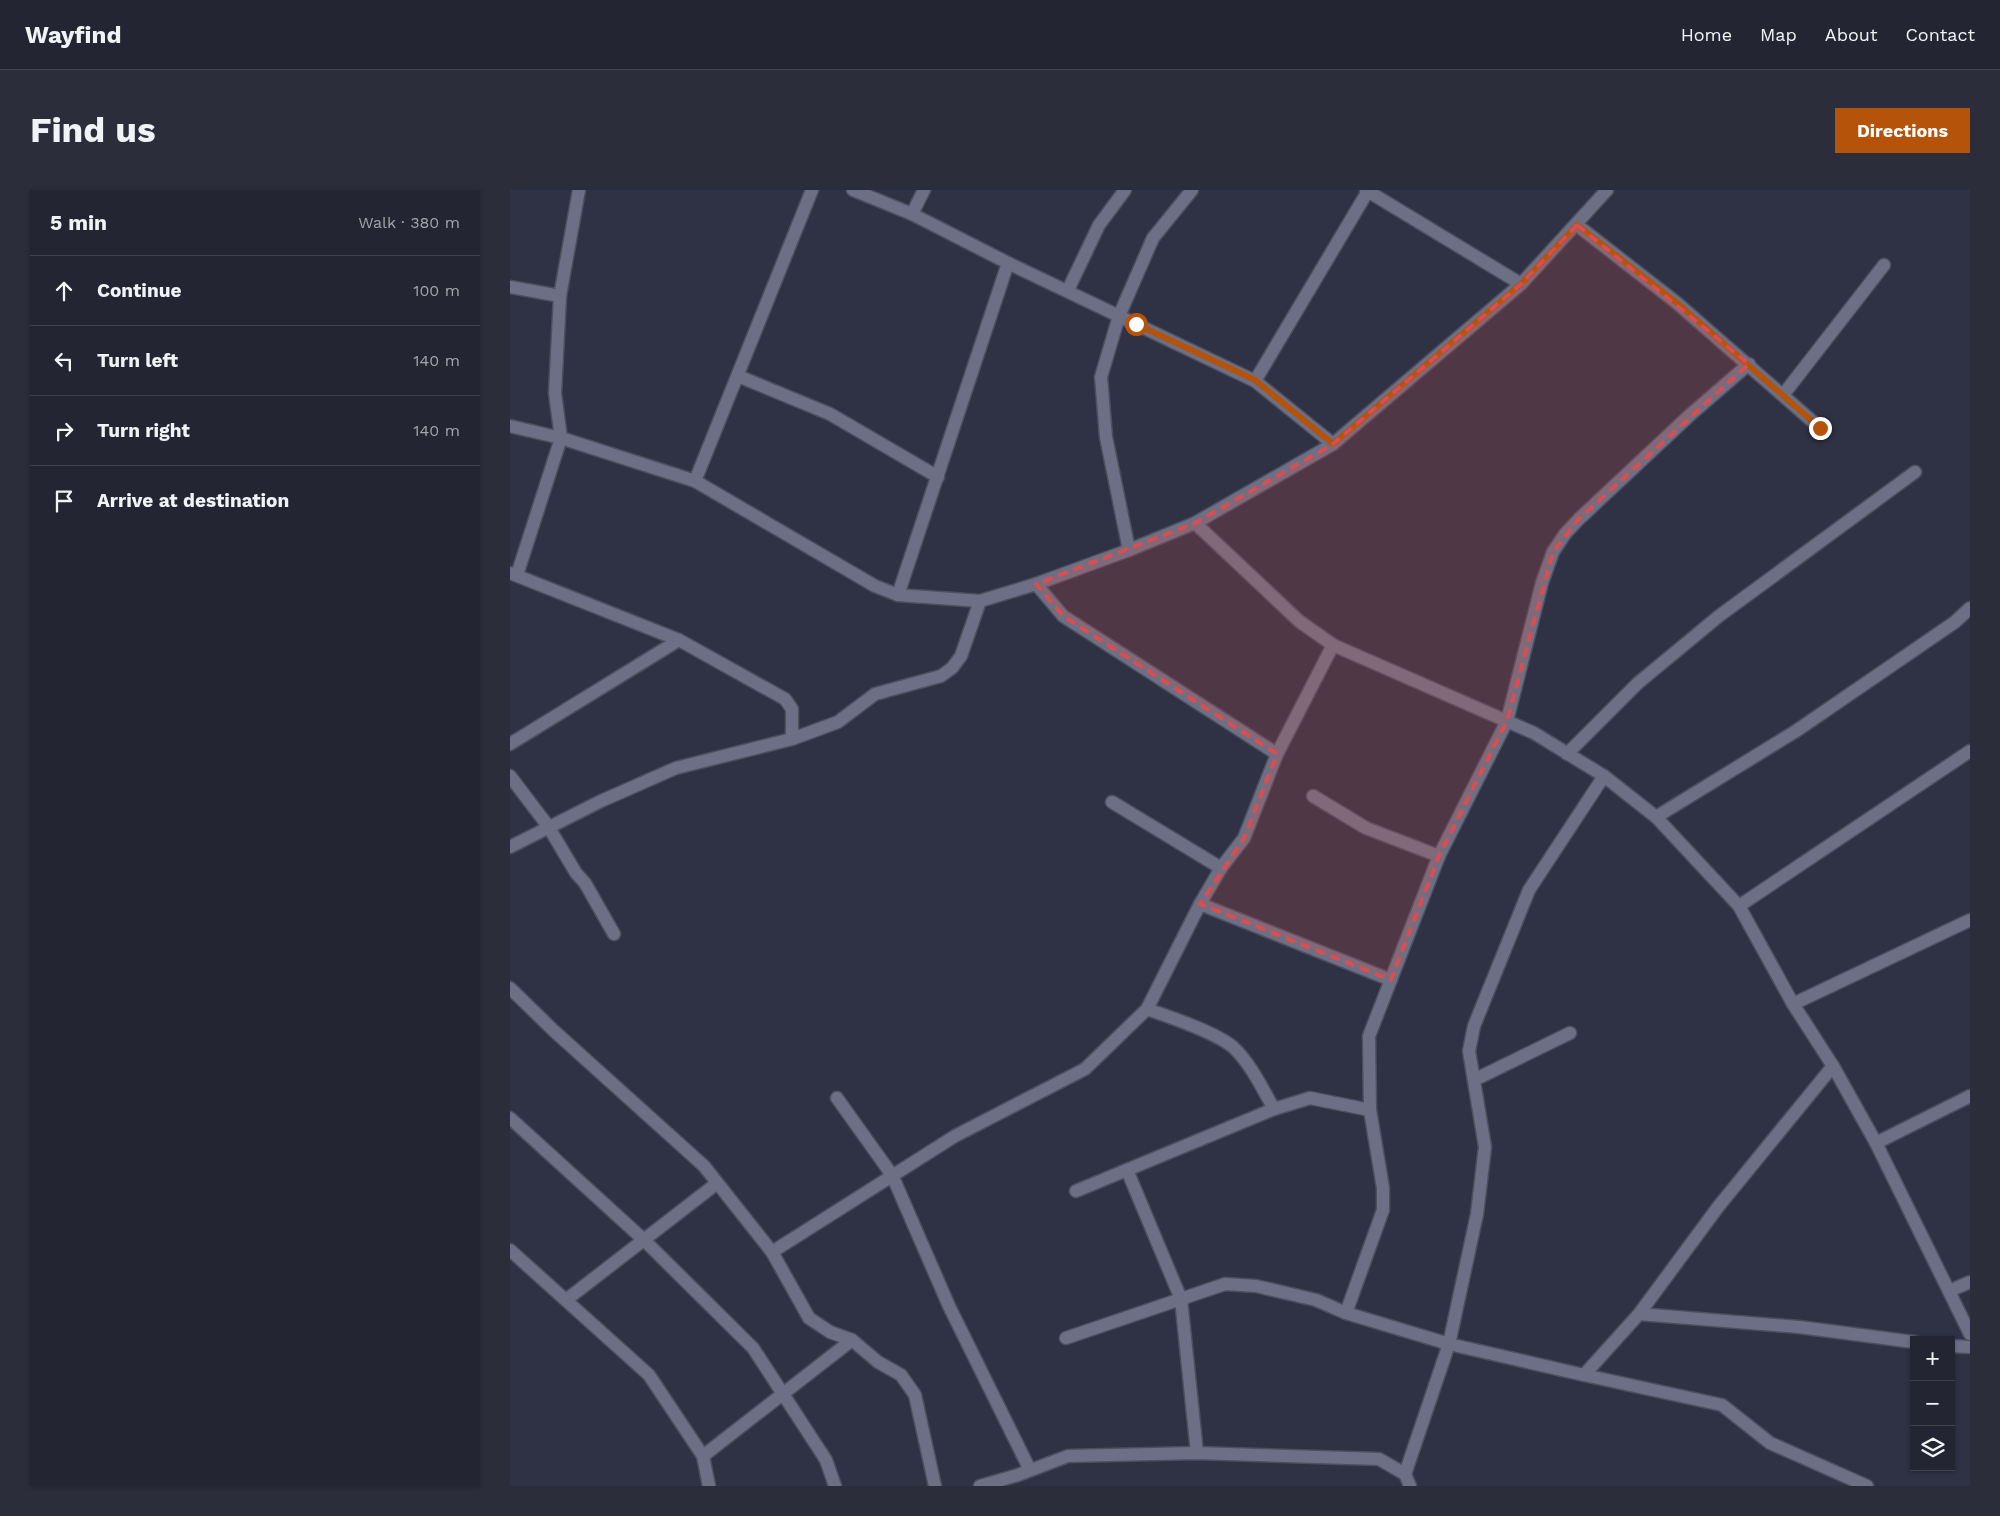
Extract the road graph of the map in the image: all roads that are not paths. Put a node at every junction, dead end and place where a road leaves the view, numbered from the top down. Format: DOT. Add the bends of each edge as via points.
graph roads {
  1 [pos="579,190"];
  2 [pos="812,190"];
  3 [pos="853,190"];
  4 [pos="924,190"];
  5 [pos="1125,190"];
  6 [pos="1192,190"];
  7 [pos="1607,190"];
  8 [pos="1367,191"];
  9 [pos="912,214"];
  10 [pos="1577,225"];
  11 [pos="1008,263"];
  12 [pos="1884,265"];
  13 [pos="1521,284"];
  14 [pos="510,287"];
  15 [pos="1068,290"];
  16 [pos="560,296"];
  17 [pos="1119,316"];
  18 [pos="1749,364"];
  19 [pos="738,376"];
  20 [pos="1255,380"];
  21 [pos="1783,395"];
  22 [pos="510,426"];
  23 [pos="1820,428"];
  24 [pos="561,438"];
  25 [pos="1333,444"];
  26 [pos="1915,472"];
  27 [pos="938,477"];
  28 [pos="694,481"];
  29 [pos="1195,523"];
  30 [pos="1130,550"];
  31 [pos="513,574"];
  32 [pos="1036,584"];
  33 [pos="898,595"];
  34 [pos="980,601"];
  35 [pos="1970,608"];
  36 [pos="679,640"];
  37 [pos="1333,645"];
  38 [pos="1507,720"];
  39 [pos="792,739"];
  40 [pos="510,744"];
  41 [pos="1970,752"];
  42 [pos="1277,754"];
  43 [pos="1567,754"];
  44 [pos="510,776"];
  45 [pos="1604,776"];
  46 [pos="1313,796"];
  47 [pos="1112,802"];
  48 [pos="1656,817"];
  49 [pos="548,826"];
  50 [pos="510,847"];
  51 [pos="1439,856"];
  52 [pos="1221,868"];
  53 [pos="1200,904"];
  54 [pos="1739,906"];
  55 [pos="1970,920"];
  56 [pos="614,934"];
  57 [pos="1391,980"];
  58 [pos="510,988"];
  59 [pos="1793,1004"];
  60 [pos="1147,1008"];
  61 [pos="1570,1033"];
  62 [pos="1833,1066"];
  63 [pos="1474,1080"];
  64 [pos="1970,1096"];
  65 [pos="837,1098"];
  66 [pos="1274,1109"];
  67 [pos="1370,1110"];
  68 [pos="510,1118"];
  69 [pos="1876,1143"];
  70 [pos="1127,1170"];
  71 [pos="892,1175"];
  72 [pos="716,1184"];
  73 [pos="1076,1191"];
  74 [pos="644,1240"];
  75 [pos="510,1250"];
  76 [pos="772,1252"];
  77 [pos="1970,1282"];
  78 [pos="1949,1291"];
  79 [pos="1181,1299"];
  80 [pos="566,1300"];
  81 [pos="1346,1313"];
  82 [pos="1639,1314"];
  83 [pos="1970,1334"];
  84 [pos="1066,1338"];
  85 [pos="852,1340"];
  86 [pos="1910,1341"];
  87 [pos="1448,1344"];
  88 [pos="1955,1346"];
  89 [pos="1970,1348"];
  90 [pos="1584,1376"];
  91 [pos="782,1395"];
  92 [pos="1197,1453"];
  93 [pos="703,1456"];
  94 [pos="1030,1470"];
  95 [pos="1017,1480"];
  96 [pos="1408,1480"];
  97 [pos="709,1486"];
  98 [pos="835,1486"];
  99 [pos="935,1486"];
  100 [pos="980,1486"];
  101 [pos="1867,1486"];
  1 -- 16 [label="street"];
  2 -- 19 [label="street"];
  3 -- 9 [label="street"];
  4 -- 9 [label="street"];
  5 -- 15 [label="street" via="1098,225"];
  6 -- 17 [label="street" via="1153,238"];
  7 -- 10 [label="street"];
  8 -- 13 [label="street"];
  8 -- 20 [label="street"];
  9 -- 11 [label="street"];
  10 -- 13 [label="street"];
  10 -- 18 [label="street"];
  11 -- 15 [label="street"];
  11 -- 27 [label="street"];
  12 -- 21 [label="street"];
  13 -- 25 [label="street"];
  14 -- 16 [label="street"];
  15 -- 17 [label="street"];
  16 -- 24 [label="street" via="555,394"];
  17 -- 20 [label="street"];
  17 -- 30 [label="street" via="1101,377 1106,437"];
  18 -- 21 [label="street"];
  18 -- 38 [label="street" via="1690,415 1565,534 1553,552 1542,583"];
  19 -- 27 [label="street" via="830,414"];
  19 -- 28 [label="street"];
  20 -- 25 [label="street"];
  21 -- 23 [label="street"];
  22 -- 24 [label="street"];
  24 -- 28 [label="street"];
  24 -- 31 [label="street"];
  25 -- 29 [label="street"];
  26 -- 43 [label="street" via="1719,616 1638,683"];
  27 -- 33 [label="street"];
  28 -- 33 [label="street" via="875,586"];
  29 -- 30 [label="street"];
  29 -- 37 [label="street" via="1300,620"];
  30 -- 32 [label="street"];
  31 -- 36 [label="street"];
  32 -- 34 [label="street"];
  32 -- 42 [label="street" via="1063,616"];
  33 -- 34 [label="street"];
  34 -- 39 [label="street" via="961,656 952,668 941,676 875,694 838,722"];
  35 -- 48 [label="street" via="1955,622 1796,731"];
  36 -- 39 [label="street" via="786,699 792,709"];
  36 -- 40 [label="street"];
  37 -- 38 [label="street"];
  37 -- 42 [label="street"];
  38 -- 43 [label="street"];
  38 -- 51 [label="street"];
  39 -- 49 [label="street" via="676,768"];
  41 -- 54 [label="street"];
  42 -- 52 [label="street" via="1244,838"];
  43 -- 45 [label="street"];
  44 -- 49 [label="street"];
  45 -- 48 [label="street"];
  45 -- 63 [label="street" via="1529,890 1474,1026 1469,1051"];
  46 -- 51 [label="street" via="1366,828"];
  47 -- 52 [label="street"];
  48 -- 54 [label="street"];
  49 -- 50 [label="street"];
  49 -- 56 [label="street"];
  51 -- 57 [label="street"];
  52 -- 53 [label="street"];
  53 -- 57 [label="street"];
  53 -- 60 [label="street"];
  54 -- 59 [label="street"];
  55 -- 59 [label="street"];
  57 -- 67 [label="street" via="1369,1036"];
  58 -- 72 [label="street" via="704,1166"];
  59 -- 62 [label="street"];
  60 -- 66 [label="street" via="1232,1046 1249,1066"];
  60 -- 71 [label="street" via="1085,1069 955,1136"];
  61 -- 63 [label="street"];
  62 -- 69 [label="street"];
  62 -- 82 [label="street" via="1718,1207"];
  63 -- 87 [label="street" via="1485,1147 1477,1214"];
  64 -- 69 [label="street"];
  65 -- 71 [label="street"];
  66 -- 67 [label="street" via="1310,1098"];
  66 -- 70 [label="street"];
  67 -- 81 [label="street" via="1383,1188 1383,1210"];
  68 -- 74 [label="street"];
  69 -- 78 [label="street"];
  70 -- 73 [label="street"];
  70 -- 79 [label="street"];
  71 -- 76 [label="street"];
  71 -- 94 [label="street" via="950,1306"];
  72 -- 74 [label="street"];
  72 -- 76 [label="street"];
  74 -- 80 [label="street"];
  74 -- 91 [label="street" via="753,1348"];
  75 -- 80 [label="street"];
  76 -- 85 [label="street" via="808,1318 830,1332"];
  77 -- 78 [label="street"];
  78 -- 83 [label="street"];
  79 -- 81 [label="street" via="1225,1284 1256,1286 1316,1300"];
  79 -- 84 [label="street"];
  79 -- 92 [label="street"];
  80 -- 93 [label="street" via="649,1376"];
  81 -- 87 [label="street"];
  82 -- 86 [label="street" via="1798,1327"];
  82 -- 90 [label="street"];
  85 -- 91 [label="street"];
  85 -- 99 [label="street" via="901,1376 915,1395"];
  87 -- 90 [label="street"];
  87 -- 96 [label="street"];
  88 -- 89 [label="street"];
  90 -- 101 [label="street" via="1722,1405 1770,1443"];
  91 -- 93 [label="street"];
  91 -- 98 [label="street" via="826,1460"];
  92 -- 94 [label="street" via="1068,1456"];
  92 -- 96 [label="street" via="1379,1459"];
  93 -- 97 [label="street"];
  94 -- 95 [label="street"];
  95 -- 100 [label="street"];
}
